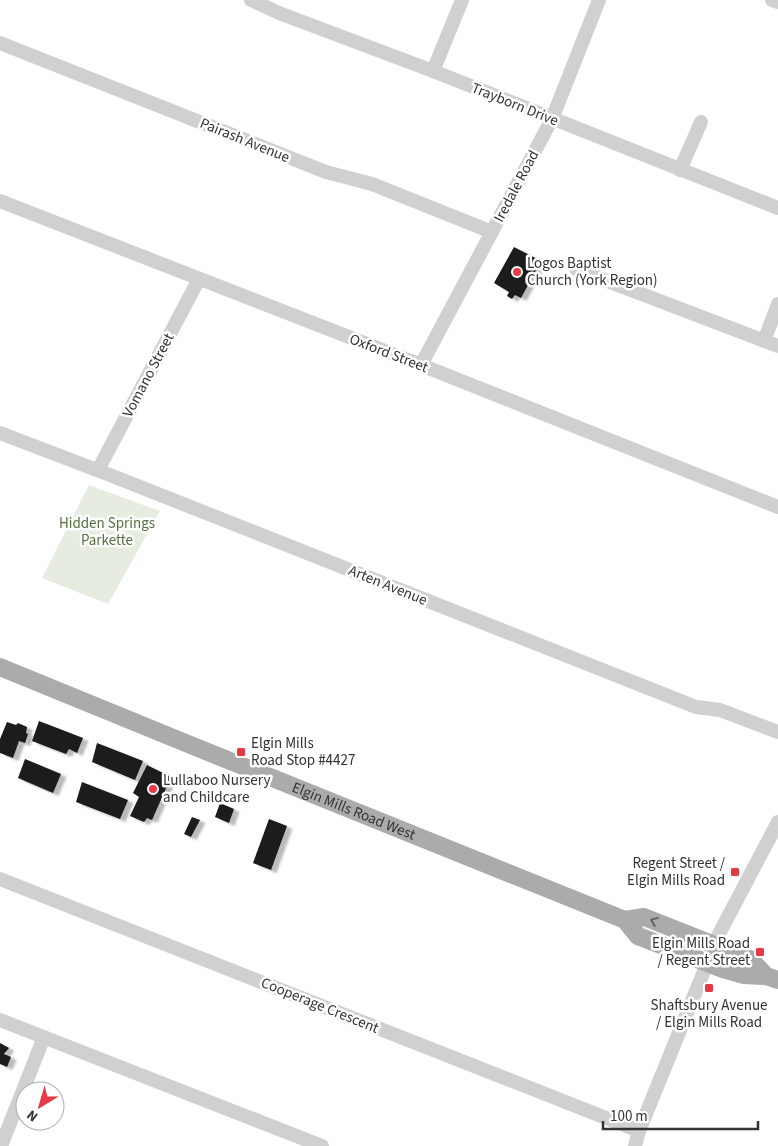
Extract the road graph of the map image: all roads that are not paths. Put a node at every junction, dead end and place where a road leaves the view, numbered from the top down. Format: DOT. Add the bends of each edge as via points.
graph roads {
  1 [pos="251,0"];
  2 [pos="462,0"];
  3 [pos="599,0"];
  4 [pos="772,0"];
  5 [pos="778,2"];
  6 [pos="0,43"];
  7 [pos="432,71"];
  8 [pos="552,119"];
  9 [pos="701,122"];
  10 [pos="680,170"];
  11 [pos="0,202"];
  12 [pos="778,208"];
  13 [pos="492,232"];
  14 [pos="576,269"];
  15 [pos="199,279"];
  16 [pos="778,304"];
  17 [pos="764,341"];
  18 [pos="778,346"];
  19 [pos="421,365"];
  20 [pos="0,433"];
  21 [pos="98,470"];
  22 [pos="778,507"];
  23 [pos="0,666"];
  24 [pos="778,732"];
  25 [pos="778,822"];
  26 [pos="0,879"];
  27 [pos="626,920"];
  28 [pos="714,945"];
  29 [pos="707,963"];
  30 [pos="772,978"];
  31 [pos="0,1020"];
  32 [pos="44,1037"];
  33 [pos="639,1131"];
  34 [pos="2,1146"];
  35 [pos="322,1146"];
  36 [pos="635,1146"];
  1 -- 7 [label="street, Trayborn Drive"];
  2 -- 7 [label="street"];
  3 -- 8 [label="street, Iredale Road"];
  4 -- 5 [label="street"];
  6 -- 13 [label="street, Pairash Avenue" via="326,172 372,184"];
  7 -- 8 [label="street, Trayborn Drive"];
  8 -- 10 [label="street, Trayborn Drive"];
  8 -- 13 [label="street, Iredale Road"];
  9 -- 10 [label="street"];
  10 -- 12 [label="street, Trayborn Drive"];
  11 -- 15 [label="street, Oxford Street"];
  13 -- 19 [label="street, Iredale Road"];
  14 -- 17 [label="street"];
  15 -- 19 [label="street, Oxford Street"];
  15 -- 21 [label="street, Vomano Street"];
  16 -- 17 [label="street"];
  17 -- 18 [label="street"];
  19 -- 22 [label="street, Oxford Street"];
  20 -- 21 [label="street, Arten Avenue"];
  21 -- 24 [label="street, Arten Avenue" via="696,707 720,710"];
  23 -- 27 [label="main road, Elgin Mills Road West"];
  25 -- 28 [label="street"];
  26 -- 33 [label="street, Cooperage Crescent"];
  28 -- 27 [label="main road, Elgin Mills Road West, one-way" via="644,917"];
  27 -- 29 [label="main road, Elgin Mills Road West" via="638,936"];
  28 -- 29 [label="street"];
  28 -- 30 [label="main road, Elgin Mills Road West" via="750,959"];
  29 -- 30 [label="main road, Elgin Mills Road West" via="744,976"];
  29 -- 33 [label="street"];
  31 -- 32 [label="street"];
  32 -- 34 [label="street"];
  32 -- 35 [label="street"];
  33 -- 36 [label="street"];
}
